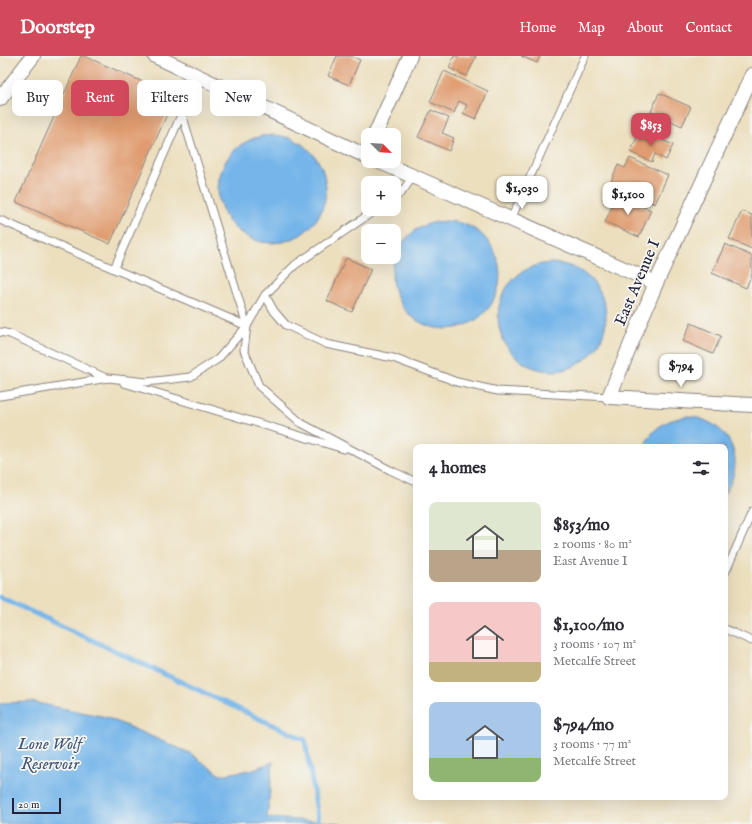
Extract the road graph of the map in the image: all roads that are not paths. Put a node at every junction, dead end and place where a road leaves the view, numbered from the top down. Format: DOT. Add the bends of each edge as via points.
graph roads {
  1 [pos="33,56"];
  2 [pos="155,56"];
  3 [pos="410,56"];
  4 [pos="585,56"];
  5 [pos="752,75"];
  6 [pos="198,76"];
  7 [pos="196,80"];
  8 [pos="0,99"];
  9 [pos="181,116"];
  10 [pos="183,116"];
  11 [pos="378,128"];
  12 [pos="361,152"];
  13 [pos="395,168"];
  14 [pos="412,176"];
  15 [pos="401,191"];
  16 [pos="367,216"];
  17 [pos="511,219"];
  18 [pos="0,220"];
  19 [pos="114,269"];
  20 [pos="656,283"];
  21 [pos="265,295"];
  22 [pos="247,326"];
  23 [pos="0,332"];
  24 [pos="108,378"];
  25 [pos="0,396"];
  26 [pos="609,397"];
  27 [pos="752,405"];
  28 [pos="359,454"];
  29 [pos="413,481"];
  30 [pos="752,512"];
  31 [pos="728,566"];
  32 [pos="728,630"];
  33 [pos="752,641"];
  1 -- 8 [label="street"];
  2 -- 6 [label="street"];
  3 -- 11 [label="street"];
  4 -- 17 [label="lane"];
  5 -- 20 [label="street, East Avenue I"];
  6 -- 7 [label="lane"];
  6 -- 12 [label="street"];
  9 -- 19 [label="lane"];
  10 -- 22 [label="lane"];
  13 -- 14 [label="street"];
  14 -- 15 [label="lane"];
  14 -- 17 [label="street"];
  16 -- 21 [label="lane" via="295,265"];
  17 -- 20 [label="street"];
  18 -- 19 [label="lane"];
  19 -- 22 [label="lane"];
  20 -- 26 [label="street, East Avenue I"];
  21 -- 22 [label="lane"];
  21 -- 26 [label="lane" via="286,325 326,344 394,358 457,382 491,390"];
  22 -- 24 [label="lane" via="218,359 190,377 148,382"];
  22 -- 28 [label="lane" via="244,350 259,386 301,423"];
  23 -- 24 [label="lane" via="10,334"];
  24 -- 25 [label="lane"];
  24 -- 28 [label="lane"];
  26 -- 27 [label="street"];
  28 -- 29 [label="lane"];
  30 -- 31 [label="lane"];
  32 -- 33 [label="lane"];
}
